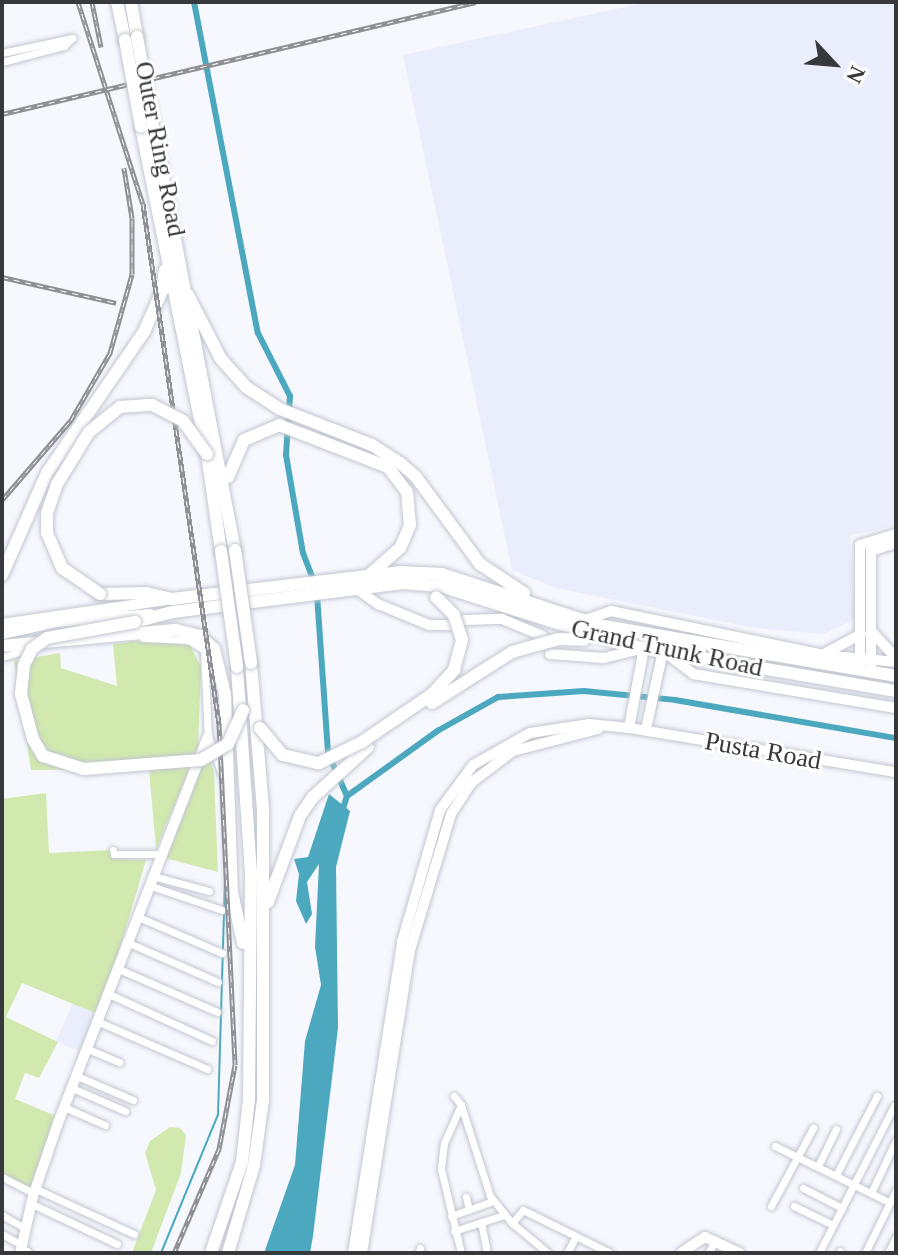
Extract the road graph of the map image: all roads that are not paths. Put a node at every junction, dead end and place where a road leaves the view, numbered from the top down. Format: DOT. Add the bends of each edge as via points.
graph roads {
  1 [pos="117,2"];
  2 [pos="131,2"];
  3 [pos="131,39"];
  4 [pos="2,53"];
  5 [pos="2,62"];
  6 [pos="147,126"];
  7 [pos="166,251"];
  8 [pos="188,295"];
  9 [pos="190,343"];
  10 [pos="336,437"];
  11 [pos="207,454"];
  12 [pos="227,492"];
  13 [pos="896,534"];
  14 [pos="896,543"];
  15 [pos="865,548"];
  16 [pos="2,575"];
  17 [pos="366,576"];
  18 [pos="411,584"];
  19 [pos="350,586"];
  20 [pos="172,605"];
  21 [pos="553,609"];
  22 [pos="465,620"];
  23 [pos="585,620"];
  24 [pos="2,624"];
  25 [pos="449,625"];
  26 [pos="867,633"];
  27 [pos="2,634"];
  28 [pos="543,636"];
  29 [pos="118,637"];
  30 [pos="615,642"];
  31 [pos="2,646"];
  32 [pos="36,647"];
  33 [pos="644,648"];
  34 [pos="663,651"];
  35 [pos="550,654"];
  36 [pos="823,655"];
  37 [pos="2,657"];
  38 [pos="896,660"];
  39 [pos="866,665"];
  40 [pos="896,676"];
  41 [pos="896,691"];
  42 [pos="896,708"];
  43 [pos="243,710"];
  44 [pos="630,723"];
  45 [pos="260,728"];
  46 [pos="598,729"];
  47 [pos="646,729"];
  48 [pos="208,737"];
  49 [pos="896,772"];
  50 [pos="229,791"];
  51 [pos="113,850"];
  52 [pos="160,854"];
  53 [pos="256,872"];
  54 [pos="149,880"];
  55 [pos="209,891"];
  56 [pos="222,910"];
  57 [pos="136,916"];
  58 [pos="129,943"];
  59 [pos="261,952"];
  60 [pos="222,953"];
  61 [pos="247,962"];
  62 [pos="121,970"];
  63 [pos="218,982"];
  64 [pos="111,995"];
  65 [pos="217,1012"];
  66 [pos="99,1022"];
  67 [pos="212,1041"];
  68 [pos="88,1049"];
  69 [pos="119,1062"];
  70 [pos="207,1069"];
  71 [pos="77,1076"];
  72 [pos="72,1088"];
  73 [pos="454,1096"];
  74 [pos="877,1096"];
  75 [pos="133,1100"];
  76 [pos="461,1105"];
  77 [pos="894,1106"];
  78 [pos="64,1107"];
  79 [pos="125,1111"];
  80 [pos="105,1125"];
  81 [pos="813,1128"];
  82 [pos="836,1129"];
  83 [pos="896,1140"];
  84 [pos="775,1146"];
  85 [pos="798,1157"];
  86 [pos="818,1166"];
  87 [pos="836,1175"];
  88 [pos="2,1177"];
  89 [pos="854,1184"];
  90 [pos="803,1188"];
  91 [pos="896,1190"];
  92 [pos="871,1193"];
  93 [pos="34,1195"];
  94 [pos="466,1197"];
  95 [pos="493,1201"];
  96 [pos="891,1205"];
  97 [pos="771,1206"];
  98 [pos="794,1206"];
  99 [pos="842,1208"];
  100 [pos="469,1210"];
  101 [pos="2,1215"];
  102 [pos="504,1215"];
  103 [pos="451,1216"];
  104 [pos="535,1219"];
  105 [pos="481,1222"];
  106 [pos="512,1223"];
  107 [pos="833,1225"];
  108 [pos="26,1229"];
  109 [pos="454,1231"];
  110 [pos="2,1234"];
  111 [pos="134,1234"];
  112 [pos="526,1235"];
  113 [pos="896,1237"];
  114 [pos="575,1238"];
  115 [pos="715,1241"];
  116 [pos="117,1244"];
  117 [pos="22,1250"];
  118 [pos="544,1252"];
  119 [pos="211,1253"];
  120 [pos="228,1253"];
  121 [pos="353,1253"];
  122 [pos="362,1253"];
  123 [pos="461,1253"];
  124 [pos="487,1253"];
  125 [pos="567,1253"];
  126 [pos="610,1253"];
  127 [pos="681,1253"];
  128 [pos="708,1253"];
  129 [pos="740,1253"];
  130 [pos="819,1253"];
  131 [pos="865,1253"];
  132 [pos="888,1253"];
  1 -- 3 [label="highway, Outer Ring Road"];
  2 -- 3 [label="highway, Outer Ring Road"];
  3 -- 6 [label="highway, Outer Ring Road, bridge"];
  4 -- 5 [label="street" via="72,38 64,46"];
  6 -- 7 [label="highway, Outer Ring Road"];
  6 -- 8 [label="highway, Outer Ring Road"];
  7 -- 9 [label="highway, Outer Ring Road"];
  7 -- 16 [label="highway" via="162,291 144,332 47,473"];
  8 -- 9 [label="highway, Outer Ring Road"];
  8 -- 10 [label="highway" via="230,371 263,400"];
  9 -- 11 [label="highway"];
  9 -- 12 [label="highway"];
  10 -- 12 [label="highway" via="288,426 260,429 232,456"];
  10 -- 17 [label="highway" via="388,467 402,482 410,504 410,525 400,548"];
  10 -- 21 [label="highway" via="400,463 480,564"];
  11 -- 20 [label="highway, bridge" via="183,421 152,405 120,407 89,432 57,484 47,533 62,568 100,594 146,593"];
  11 -- 43 [label="highway, bridge"];
  12 -- 45 [label="highway, bridge"];
  13 -- 15 [label="main road"];
  14 -- 15 [label="main road"];
  15 -- 26 [label="main road"];
  17 -- 19 [label="highway, Grand Trunk Road"];
  17 -- 21 [label="highway, Grand Trunk Road" via="442,574"];
  18 -- 19 [label="highway, Grand Trunk Road"];
  18 -- 30 [label="highway, Grand Trunk Road" via="483,597"];
  18 -- 45 [label="highway, bridge" via="436,597 454,615 462,640 454,670 432,694 319,763 283,755"];
  19 -- 20 [label="highway" via="271,601"];
  19 -- 20 [label="highway" via="269,587"];
  19 -- 25 [label="main road" via="429,625"];
  20 -- 24 [label="main road"];
  20 -- 27 [label="main road"];
  20 -- 43 [label="highway, bridge" via="135,622 47,638 32,649 21,694 43,756 84,769 201,760 228,744"];
  21 -- 23 [label="highway, Grand Trunk Road"];
  22 -- 28 [label="main road" via="502,619"];
  23 -- 36 [label="main road" via="611,611"];
  23 -- 39 [label="highway, Grand Trunk Road"];
  26 -- 36 [label="main road"];
  26 -- 38 [label="main road"];
  26 -- 39 [label="main road"];
  29 -- 32 [label="highway"];
  29 -- 48 [label="street" via="199,644 204,650"];
  29 -- 50 [label="highway" via="182,630 214,649 225,694"];
  30 -- 33 [label="highway, Grand Trunk Road"];
  30 -- 59 [label="highway, bridge" via="559,639 512,652 369,746 313,797 278,865"];
  31 -- 32 [label="highway"];
  32 -- 37 [label="street"];
  33 -- 34 [label="highway, Grand Trunk Road"];
  33 -- 35 [label="main road" via="604,658"];
  33 -- 44 [label="main road"];
  34 -- 41 [label="highway, Grand Trunk Road"];
  34 -- 42 [label="main road" via="693,674"];
  34 -- 47 [label="main road"];
  36 -- 39 [label="main road"];
  38 -- 39 [label="main road"];
  39 -- 40 [label="highway, Grand Trunk Road"];
  43 -- 53 [label="highway"];
  44 -- 46 [label="main road, Pusta Road"];
  44 -- 47 [label="main road, Pusta Road"];
  45 -- 53 [label="highway"];
  46 -- 121 [label="main road" via="589,724 530,733 496,748 456,785 430,837 397,971"];
  46 -- 122 [label="main road" via="513,751 488,768 451,814 418,922"];
  47 -- 49 [label="main road, Pusta Road"];
  48 -- 50 [label="street"];
  48 -- 52 [label="main road"];
  50 -- 61 [label="highway" via="232,892"];
  51 -- 52 [label="street"];
  52 -- 54 [label="main road"];
  53 -- 59 [label="highway"];
  53 -- 61 [label="highway"];
  54 -- 55 [label="street"];
  54 -- 56 [label="street"];
  54 -- 57 [label="main road"];
  57 -- 58 [label="main road"];
  57 -- 60 [label="street"];
  58 -- 62 [label="main road"];
  58 -- 63 [label="street"];
  59 -- 120 [label="highway" via="263,1100 254,1165"];
  61 -- 119 [label="highway" via="249,1100 242,1162"];
  62 -- 64 [label="main road"];
  62 -- 65 [label="street"];
  64 -- 66 [label="main road"];
  64 -- 67 [label="street"];
  66 -- 68 [label="main road"];
  66 -- 70 [label="street"];
  68 -- 69 [label="street"];
  68 -- 71 [label="main road"];
  71 -- 72 [label="main road"];
  71 -- 75 [label="street"];
  72 -- 78 [label="main road"];
  72 -- 79 [label="street"];
  73 -- 76 [label="street"];
  74 -- 87 [label="street"];
  76 -- 95 [label="street"];
  76 -- 103 [label="street" via="451,1119 441,1160"];
  77 -- 89 [label="street"];
  78 -- 80 [label="street"];
  78 -- 93 [label="main road"];
  81 -- 85 [label="street"];
  82 -- 86 [label="street"];
  83 -- 92 [label="street"];
  84 -- 85 [label="street"];
  85 -- 86 [label="street"];
  85 -- 97 [label="street"];
  86 -- 87 [label="street"];
  87 -- 89 [label="street"];
  88 -- 93 [label="street"];
  89 -- 92 [label="street"];
  89 -- 99 [label="street"];
  90 -- 99 [label="street"];
  91 -- 96 [label="street"];
  92 -- 96 [label="street"];
  93 -- 108 [label="main road"];
  93 -- 111 [label="street"];
  93 -- 116 [label="street"];
  94 -- 100 [label="street"];
  95 -- 100 [label="street"];
  95 -- 102 [label="street"];
  96 -- 131 [label="street"];
  98 -- 107 [label="street"];
  99 -- 107 [label="street"];
  100 -- 103 [label="street"];
  101 -- 108 [label="street"];
  102 -- 105 [label="street"];
  102 -- 106 [label="street"];
  103 -- 109 [label="street"];
  104 -- 106 [label="street" via="523,1210"];
  104 -- 112 [label="street"];
  104 -- 114 [label="street"];
  105 -- 109 [label="street"];
  105 -- 124 [label="street"];
  106 -- 112 [label="street"];
  107 -- 130 [label="street"];
  108 -- 117 [label="main road"];
  109 -- 123 [label="street"];
  110 -- 117 [label="street"];
  112 -- 118 [label="street"];
  113 -- 132 [label="street"];
  114 -- 125 [label="street"];
  114 -- 126 [label="street"];
  115 -- 127 [label="main road" via="705,1237"];
  115 -- 128 [label="street"];
  115 -- 129 [label="main road"];
}
